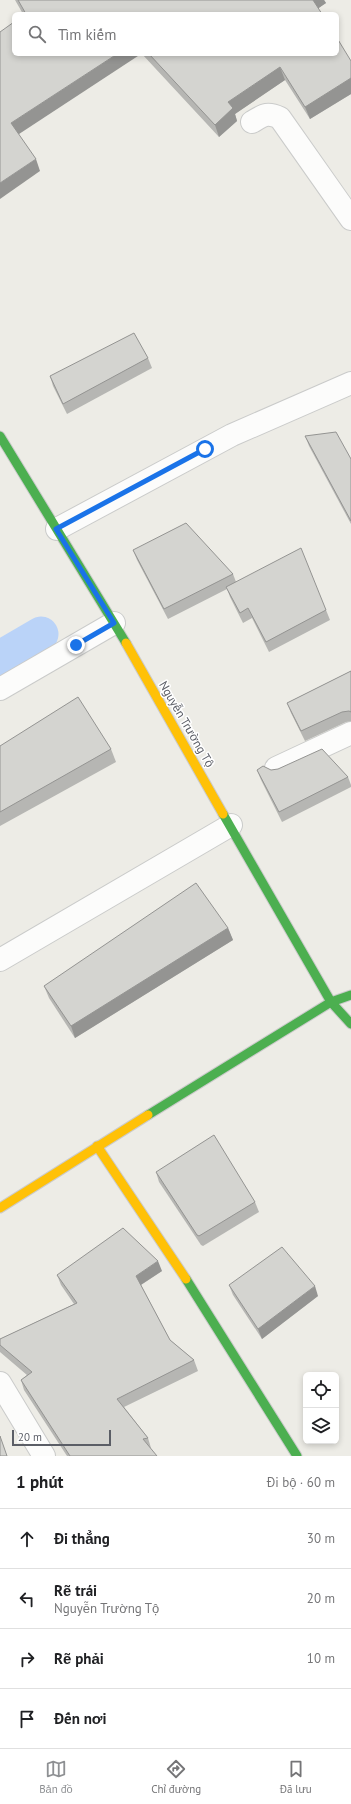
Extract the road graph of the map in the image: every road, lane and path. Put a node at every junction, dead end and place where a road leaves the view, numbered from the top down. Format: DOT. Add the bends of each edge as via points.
graph roads {
  1 [pos="252,122"];
  2 [pos="351,219"];
  3 [pos="351,383"];
  4 [pos="0,436"];
  5 [pos="56,529"];
  6 [pos="114,623"];
  7 [pos="0,689"];
  8 [pos="351,733"];
  9 [pos="276,768"];
  10 [pos="231,825"];
  11 [pos="0,960"];
  12 [pos="351,995"];
  13 [pos="331,1002"];
  14 [pos="351,1024"];
  15 [pos="97,1146"];
  16 [pos="0,1208"];
  17 [pos="0,1383"];
  18 [pos="44,1456"];
  19 [pos="297,1456"];
  1 -- 2 [label="street" via="267,114 280,118"];
  3 -- 5 [label="street" via="232,435"];
  4 -- 5 [label="street, Nguyễn Trường Tộ"];
  5 -- 6 [label="street, Nguyễn Trường Tộ"];
  6 -- 7 [label="street"];
  6 -- 10 [label="street, Nguyễn Trường Tộ"];
  8 -- 9 [label="street"];
  10 -- 11 [label="street"];
  10 -- 13 [label="street, Nguyễn Trường Tộ"];
  12 -- 13 [label="street"];
  13 -- 14 [label="street, Nguyễn Trường Tộ"];
  13 -- 15 [label="street"];
  15 -- 16 [label="street"];
  15 -- 19 [label="street" via="190,1285"];
  17 -- 18 [label="street"];
}
